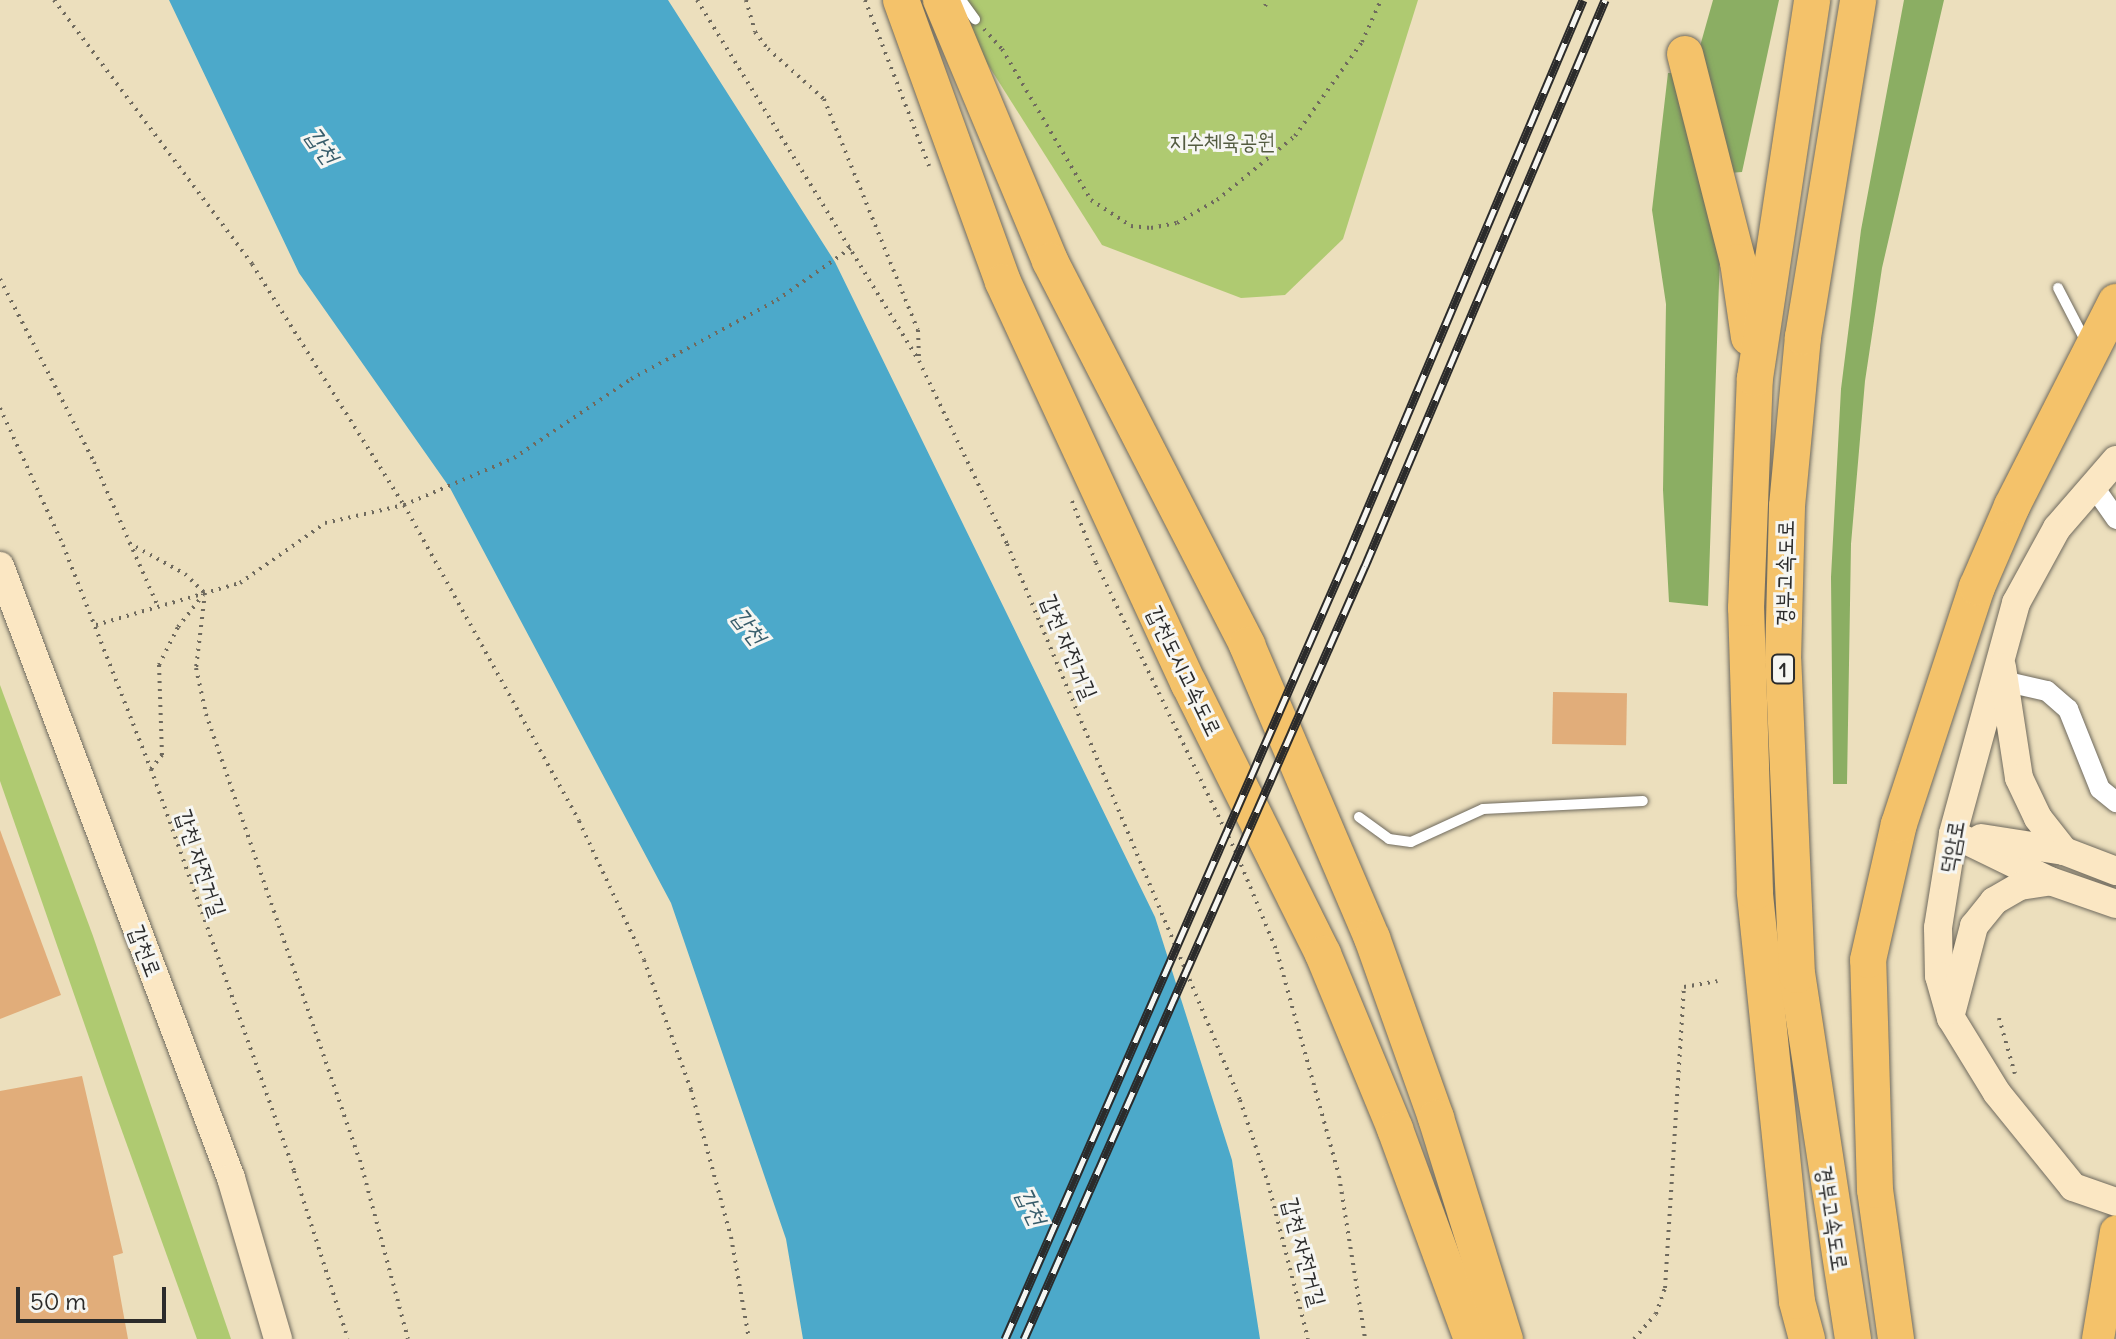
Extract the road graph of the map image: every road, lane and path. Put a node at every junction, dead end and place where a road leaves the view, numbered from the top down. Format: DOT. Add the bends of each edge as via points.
graph roads {
  1 [pos="54,0"];
  2 [pos="697,0"];
  3 [pos="746,0"];
  4 [pos="865,0"];
  5 [pos="901,0"];
  6 [pos="941,0"];
  7 [pos="961,0"];
  8 [pos="1381,0"];
  9 [pos="1812,0"];
  10 [pos="1858,0"];
  11 [pos="975,19"];
  12 [pos="1685,54"];
  13 [pos="935,180"];
  14 [pos="851,248"];
  15 [pos="0,279"];
  16 [pos="2058,288"];
  17 [pos="2116,302"];
  18 [pos="2091,351"];
  19 [pos="919,361"];
  20 [pos="1755,378"];
  21 [pos="0,408"];
  22 [pos="2116,460"];
  23 [pos="2094,487"];
  24 [pos="1068,493"];
  25 [pos="404,505"];
  26 [pos="2116,519"];
  27 [pos="129,543"];
  28 [pos="0,566"];
  29 [pos="205,593"];
  30 [pos="157,604"];
  31 [pos="96,625"];
  32 [pos="2000,651"];
  33 [pos="2003,681"];
  34 [pos="151,769"];
  35 [pos="1643,801"];
  36 [pos="2116,802"];
  37 [pos="1359,817"];
  38 [pos="1953,834"];
  39 [pos="2064,851"];
  40 [pos="2116,871"];
  41 [pos="2050,881"];
  42 [pos="2116,904"];
  43 [pos="1717,981"];
  44 [pos="1951,1018"];
  45 [pos="1999,1018"];
  46 [pos="2008,1106"];
  47 [pos="2116,1202"];
  48 [pos="2116,1232"];
  49 [pos="2101,1337"];
  50 [pos="278,1339"];
  51 [pos="348,1339"];
  52 [pos="408,1339"];
  53 [pos="749,1339"];
  54 [pos="1308,1339"];
  55 [pos="1365,1339"];
  56 [pos="1472,1339"];
  57 [pos="1505,1339"];
  58 [pos="1634,1339"];
  59 [pos="1807,1339"];
  60 [pos="1853,1339"];
  61 [pos="1896,1339"];
  1 -- 25 [label="path" via="252,264"];
  2 -- 14 [label="path"];
  3 -- 19 [label="path, 갑천 자전거길" via="755,32 768,49 824,99 918,330"];
  4 -- 13 [label="path"];
  5 -- 56 [label="highway, 갑천도시고속도로" via="1003,282 1189,684 1323,954"];
  6 -- 57 [label="highway" via="1050,261 1247,645 1372,938"];
  7 -- 11 [label="lane"];
  8 -- 11 [label="path" via="1362,42 1295,136 1217,200 1177,223 1151,228 1131,226 1091,200 1002,49"];
  9 -- 20 [label="highway, 경부고속도로 / 1"];
  10 -- 60 [label="highway, 경부고속도로 / 1" via="1837,103 1803,337 1787,506 1783,660 1797,975"];
  12 -- 20 [label="highway" via="1738,262"];
  14 -- 19 [label="path"];
  14 -- 25 [label="path" via="777,300 631,379 514,458"];
  15 -- 27 [label="path"];
  16 -- 18 [label="lane"];
  17 -- 18 [label="highway"];
  18 -- 61 [label="highway" via="1977,587 1899,824 1868,960 1875,1190"];
  19 -- 54 [label="path, 갑천 자전거길" via="1013,558 1234,1085 1268,1183"];
  20 -- 59 [label="highway, 경부고속도로 / 1" via="1746,608 1755,892 1797,1301"];
  21 -- 31 [label="path, 갑천 자전거길"];
  22 -- 23 [label="street, 덕암로"];
  23 -- 26 [label="street"];
  23 -- 32 [label="street, 덕암로" via="2036,560"];
  24 -- 55 [label="path" via="1108,590 1235,850 1277,952 1339,1176"];
  25 -- 29 [label="path" via="325,523 240,583"];
  25 -- 53 [label="path" via="579,821 644,960 712,1161"];
  27 -- 29 [label="path" via="185,574"];
  27 -- 30 [label="path"];
  28 -- 50 [label="street, 갑천로" via="231,1178"];
  29 -- 30 [label="path"];
  29 -- 34 [label="path" via="178,627 159,665 162,755"];
  29 -- 52 [label="path" via="196,668 206,714 360,1160"];
  30 -- 31 [label="path"];
  31 -- 34 [label="path, 갑천 자전거길"];
  32 -- 33 [label="street"];
  32 -- 38 [label="street, 덕암로"];
  33 -- 36 [label="street" via="2047,691 2068,709 2100,789"];
  33 -- 39 [label="street" via="2019,778 2038,818"];
  34 -- 51 [label="path, 갑천 자전거길"];
  35 -- 37 [label="lane" via="1483,809 1411,842 1389,839"];
  38 -- 39 [label="street"];
  38 -- 41 [label="street"];
  38 -- 44 [label="street, 덕암로" via="1938,928 1939,976"];
  39 -- 40 [label="street"];
  41 -- 42 [label="street"];
  41 -- 44 [label="street" via="2020,886 1994,901 1974,926"];
  43 -- 58 [label="path" via="1684,987 1665,1288 1656,1314"];
  44 -- 46 [label="street, 덕암로"];
  45 -- 46 [label="path" via="2016,1080"];
  46 -- 47 [label="street, 덕암로" via="2073,1187"];
  48 -- 49 [label="main road"];
}
